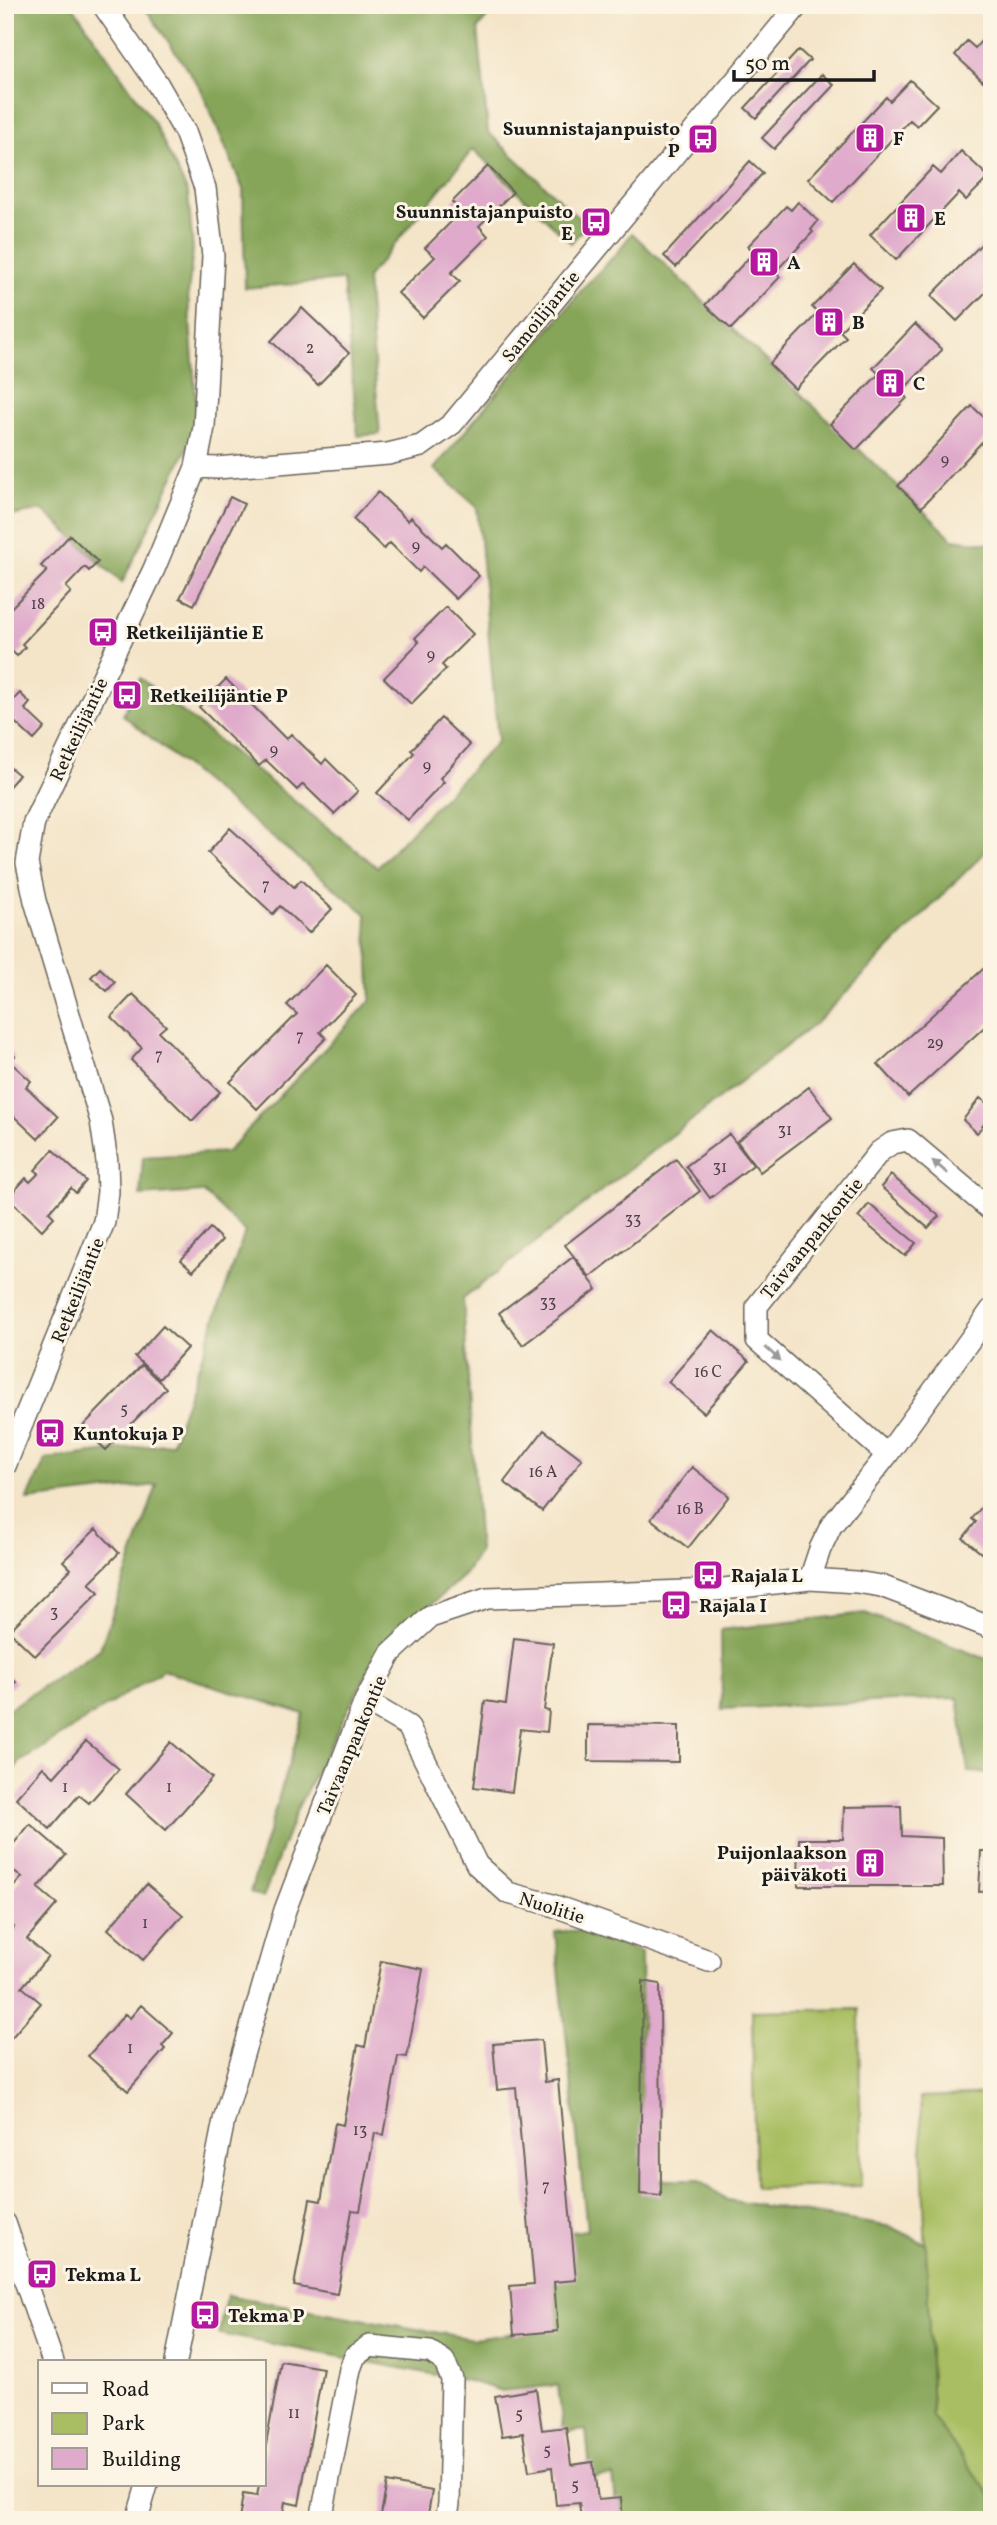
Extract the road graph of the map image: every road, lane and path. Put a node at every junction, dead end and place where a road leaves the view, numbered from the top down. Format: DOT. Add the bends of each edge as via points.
graph roads {
  1 [pos="103,5"];
  2 [pos="798,5"];
  3 [pos="195,467"];
  4 [pos="992,1211"];
  5 [pos="992,1309"];
  6 [pos="887,1455"];
  7 [pos="5,1466"];
  8 [pos="810,1579"];
  9 [pos="992,1628"];
  10 [pos="365,1701"];
  11 [pos="709,1961"];
  12 [pos="5,2223"];
  13 [pos="52,2360"];
  14 [pos="176,2360"];
  15 [pos="147,2486"];
  16 [pos="137,2520"];
  17 [pos="321,2520"];
  18 [pos="446,2520"];
  1 -- 3 [label="street, Retkeilijäntie" via="157,83 184,132 205,188 213,256 204,427"];
  2 -- 3 [label="street, Samoilijantie" via="452,424 437,436 421,446 388,454"];
  3 -- 7 [label="street, Retkeilijäntie" via="154,569 34,822 27,863 101,1121 108,1192 104,1222"];
  4 -- 6 [label="street, Taivaanpankontie, one-way" via="908,1140 892,1143 879,1152 757,1306 757,1340"];
  5 -- 6 [label="street"];
  6 -- 8 [label="street" via="831,1526"];
  8 -- 9 [label="street, Taivaanpankontie" via="881,1586"];
  8 -- 10 [label="street, Taivaanpankontie" via="715,1590 487,1598 430,1617 391,1653"];
  10 -- 11 [label="street, Nuolitie" via="408,1726 477,1865 508,1893"];
  10 -- 14 [label="street, Taivaanpankontie" via="285,1910 224,2120"];
  12 -- 13 [label="street"];
  15 -- 16 [label="street"];
  17 -- 18 [label="street" via="350,2369 355,2356 369,2346 430,2352 444,2361 452,2379"];
}
